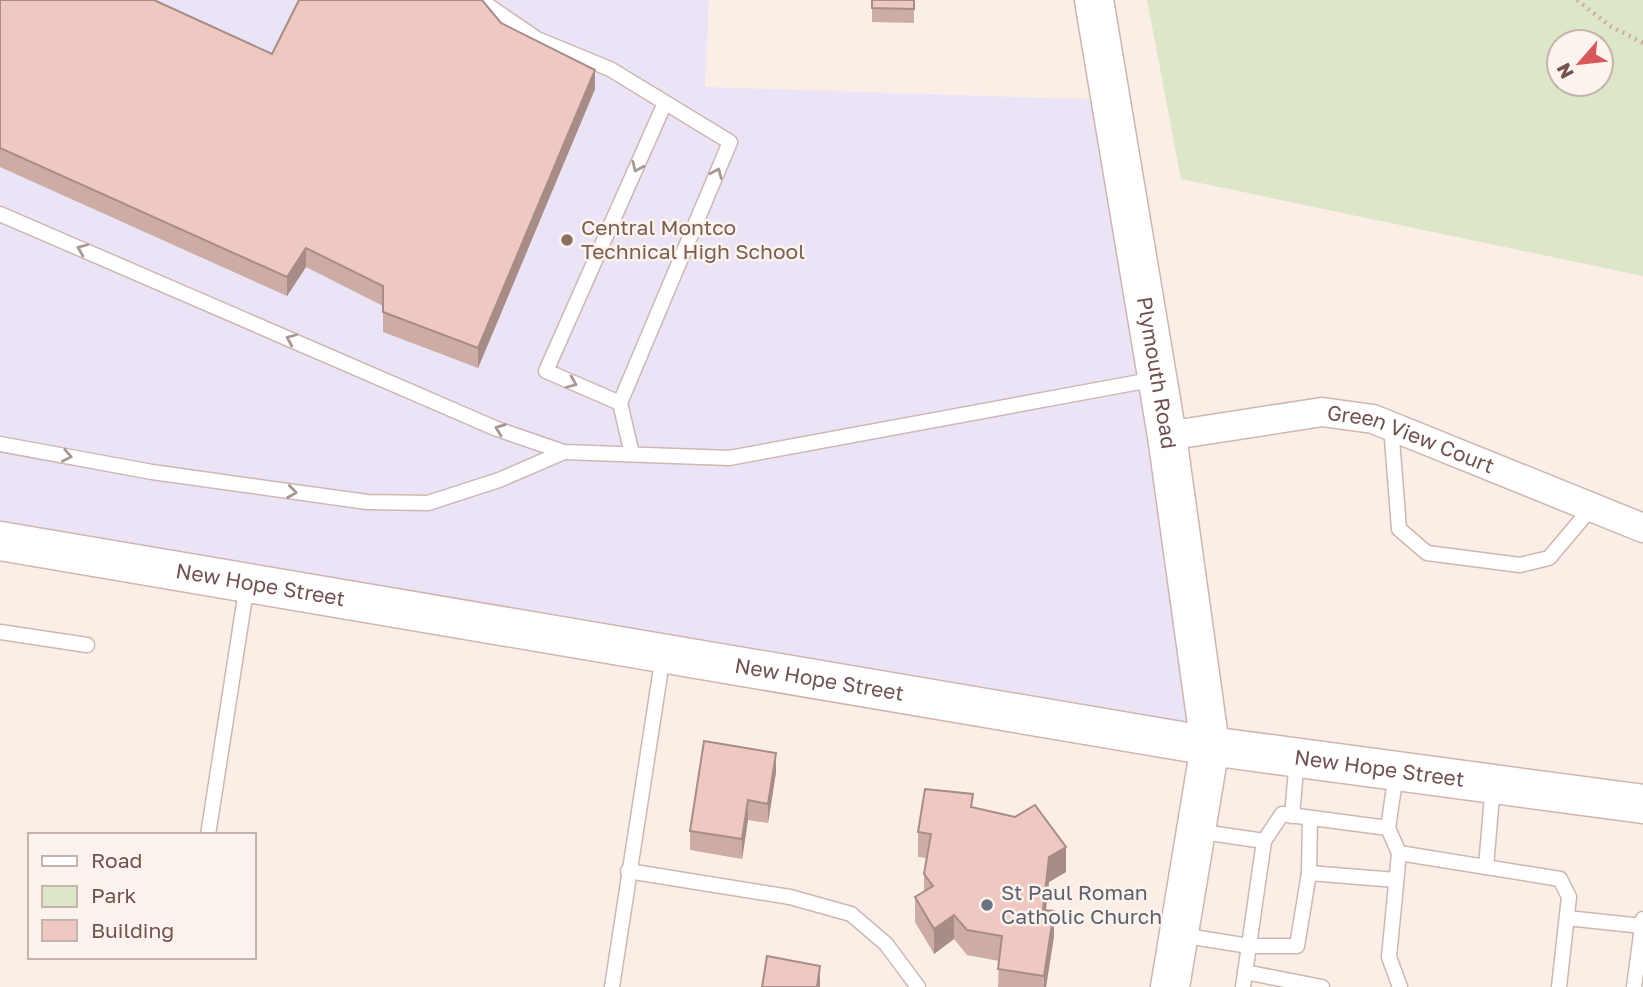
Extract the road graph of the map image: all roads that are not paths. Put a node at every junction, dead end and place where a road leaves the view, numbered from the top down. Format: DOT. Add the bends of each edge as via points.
graph roads {
  1 [pos="480,0"];
  2 [pos="1094,0"];
  3 [pos="664,105"];
  4 [pos="0,214"];
  5 [pos="1157,379"];
  6 [pos="620,402"];
  7 [pos="1391,426"];
  8 [pos="1167,436"];
  9 [pos="0,444"];
  10 [pos="564,452"];
  11 [pos="632,454"];
  12 [pos="1592,507"];
  13 [pos="1643,528"];
  14 [pos="0,541"];
  15 [pos="247,583"];
  16 [pos="0,632"];
  17 [pos="87,645"];
  18 [pos="663,653"];
  19 [pos="1210,746"];
  20 [pos="1297,758"];
  21 [pos="1396,771"];
  22 [pos="1493,784"];
  23 [pos="1643,804"];
  24 [pos="1292,816"];
  25 [pos="1310,818"];
  26 [pos="1388,828"];
  27 [pos="1196,831"];
  28 [pos="208,833"];
  29 [pos="1264,841"];
  30 [pos="1399,853"];
  31 [pos="1486,867"];
  32 [pos="628,872"];
  33 [pos="1308,873"];
  34 [pos="1396,880"];
  35 [pos="1567,918"];
  36 [pos="1642,922"];
  37 [pos="1179,935"];
  38 [pos="1249,946"];
  39 [pos="1244,980"];
  40 [pos="612,987"];
  41 [pos="918,987"];
  42 [pos="1170,987"];
  43 [pos="1322,987"];
  44 [pos="1400,987"];
  45 [pos="1559,987"];
  46 [pos="1634,987"];
  1 -- 3 [label="lane" via="537,40 610,69"];
  2 -- 5 [label="street, Plymouth Road"];
  6 -- 3 [label="lane, one-way" via="730,142"];
  3 -- 6 [label="lane, one-way" via="546,371"];
  10 -- 4 [label="lane, one-way" via="497,429"];
  5 -- 8 [label="street, Plymouth Road"];
  5 -- 11 [label="lane" via="729,458"];
  6 -- 11 [label="lane"];
  7 -- 8 [label="street, Green View Court" via="1322,412"];
  7 -- 12 [label="street, Green View Court"];
  7 -- 12 [label="lane" via="1399,529 1427,553 1520,565 1549,558"];
  8 -- 19 [label="street, Plymouth Road"];
  9 -- 10 [label="lane, one-way" via="152,472 366,502 428,503"];
  10 -- 11 [label="lane"];
  12 -- 13 [label="street, Green View Court"];
  14 -- 15 [label="street, New Hope Street"];
  15 -- 18 [label="street, New Hope Street"];
  15 -- 28 [label="lane"];
  16 -- 17 [label="lane"];
  18 -- 19 [label="street, New Hope Street"];
  18 -- 32 [label="lane"];
  19 -- 20 [label="street, New Hope Street"];
  19 -- 27 [label="street, Plymouth Road"];
  20 -- 21 [label="street, New Hope Street"];
  20 -- 24 [label="lane"];
  21 -- 22 [label="street, New Hope Street"];
  21 -- 26 [label="lane"];
  22 -- 23 [label="street, New Hope Street"];
  22 -- 31 [label="lane"];
  24 -- 25 [label="lane"];
  24 -- 29 [label="lane" via="1282,814"];
  25 -- 26 [label="lane"];
  25 -- 33 [label="lane"];
  26 -- 30 [label="lane"];
  27 -- 29 [label="lane"];
  27 -- 37 [label="street, Plymouth Road"];
  29 -- 38 [label="lane"];
  30 -- 31 [label="lane"];
  30 -- 34 [label="lane"];
  31 -- 35 [label="lane" via="1560,879 1569,897"];
  32 -- 40 [label="lane"];
  32 -- 41 [label="lane" via="790,897 850,914 886,944"];
  33 -- 34 [label="lane"];
  33 -- 38 [label="lane" via="1297,946"];
  34 -- 44 [label="lane" via="1389,957"];
  35 -- 36 [label="lane"];
  35 -- 45 [label="lane"];
  36 -- 46 [label="lane"];
  37 -- 38 [label="lane"];
  37 -- 42 [label="street, Plymouth Road"];
  38 -- 39 [label="lane"];
  39 -- 43 [label="lane"];
}
